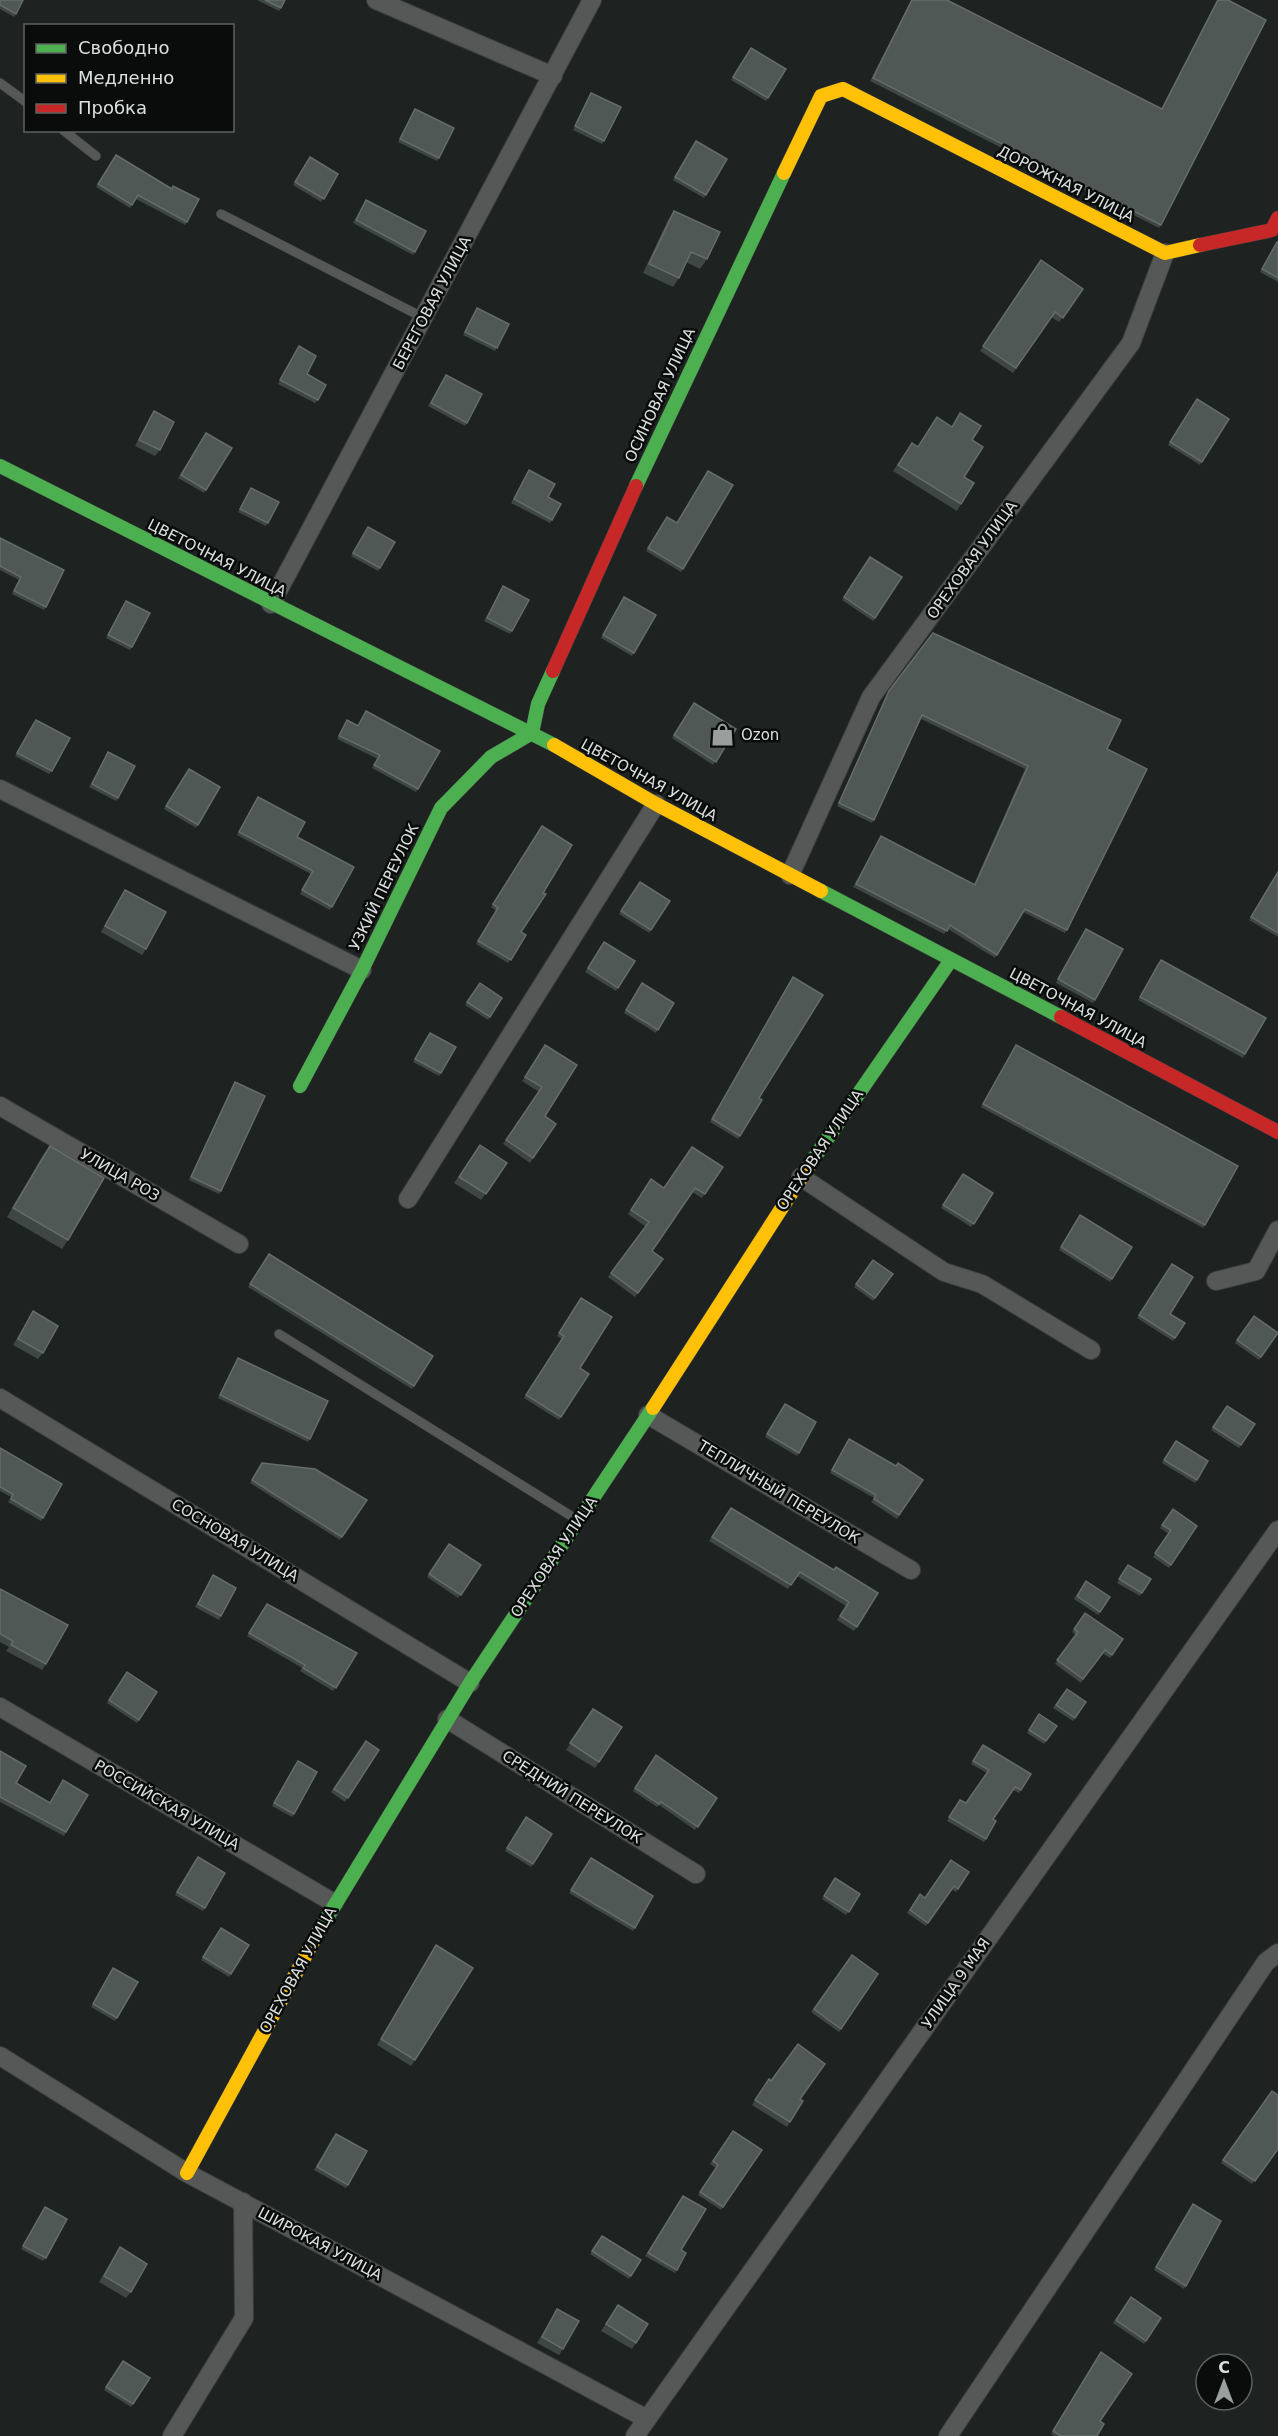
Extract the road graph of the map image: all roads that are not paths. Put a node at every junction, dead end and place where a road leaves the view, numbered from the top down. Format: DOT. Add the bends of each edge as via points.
graph roads {
  1 [pos="376,0"];
  2 [pos="592,0"];
  3 [pos="553,76"];
  4 [pos="0,83"];
  5 [pos="843,89"];
  6 [pos="24,101"];
  7 [pos="66,132"];
  8 [pos="96,156"];
  9 [pos="221,214"];
  10 [pos="1278,218"];
  11 [pos="1165,253"];
  12 [pos="424,318"];
  13 [pos="0,466"];
  14 [pos="271,604"];
  15 [pos="532,733"];
  16 [pos="0,789"];
  17 [pos="656,804"];
  18 [pos="790,875"];
  19 [pos="951,960"];
  20 [pos="362,970"];
  21 [pos="300,1086"];
  22 [pos="0,1106"];
  23 [pos="1278,1132"];
  24 [pos="801,1177"];
  25 [pos="408,1198"];
  26 [pos="1278,1230"];
  27 [pos="239,1244"];
  28 [pos="1216,1281"];
  29 [pos="279,1334"];
  30 [pos="1091,1350"];
  31 [pos="0,1398"];
  32 [pos="648,1414"];
  33 [pos="578,1521"];
  34 [pos="1278,1530"];
  35 [pos="911,1570"];
  36 [pos="470,1683"];
  37 [pos="0,1707"];
  38 [pos="447,1719"];
  39 [pos="696,1874"];
  40 [pos="334,1903"];
  41 [pos="1278,1953"];
  42 [pos="0,2056"];
  43 [pos="187,2173"];
  44 [pos="243,2202"];
  45 [pos="647,2419"];
  46 [pos="172,2436"];
  47 [pos="635,2436"];
  48 [pos="948,2436"];
  1 -- 3 [label="street"];
  2 -- 3 [label="street, БЕРЕГОВАЯ УЛИЦА"];
  3 -- 12 [label="street, БЕРЕГОВАЯ УЛИЦА"];
  4 -- 6 [label="lane"];
  5 -- 11 [label="street, ДОРОЖНАЯ УЛИЦА"];
  5 -- 15 [label="street, ОСИНОВАЯ УЛИЦА" via="821,96 760,220 543,693"];
  7 -- 8 [label="lane"];
  9 -- 12 [label="lane"];
  10 -- 11 [label="street" via="1272,230"];
  11 -- 18 [label="street, ОРЕХОВАЯ УЛИЦА" via="1131,343 871,697"];
  12 -- 14 [label="street, БЕРЕГОВАЯ УЛИЦА"];
  13 -- 14 [label="street, ЦВЕТОЧНАЯ УЛИЦА"];
  14 -- 15 [label="street, ЦВЕТОЧНАЯ УЛИЦА"];
  15 -- 17 [label="street, ЦВЕТОЧНАЯ УЛИЦА"];
  15 -- 20 [label="street, УЗКИЙ ПЕРЕУЛОК" via="491,757 441,808"];
  16 -- 20 [label="street"];
  17 -- 18 [label="street, ЦВЕТОЧНАЯ УЛИЦА"];
  17 -- 25 [label="street"];
  18 -- 19 [label="street, ЦВЕТОЧНАЯ УЛИЦА"];
  19 -- 23 [label="street, ЦВЕТОЧНАЯ УЛИЦА"];
  19 -- 24 [label="street, ОРЕХОВАЯ УЛИЦА"];
  20 -- 21 [label="street, УЗКИЙ ПЕРЕУЛОК"];
  22 -- 27 [label="street, УЛИЦА РОЗ"];
  24 -- 30 [label="street" via="944,1272 982,1284"];
  24 -- 32 [label="street, ОРЕХОВАЯ УЛИЦА"];
  26 -- 28 [label="street" via="1256,1271"];
  29 -- 33 [label="lane"];
  31 -- 36 [label="street, СОСНОВАЯ УЛИЦА"];
  32 -- 33 [label="street, ОРЕХОВАЯ УЛИЦА"];
  32 -- 35 [label="street, ТЕПЛИЧНЫЙ ПЕРЕУЛОК"];
  33 -- 36 [label="street, ОРЕХОВАЯ УЛИЦА"];
  34 -- 45 [label="street, УЛИЦА 9 МАЯ"];
  36 -- 38 [label="street, ОРЕХОВАЯ УЛИЦА"];
  37 -- 40 [label="street, РОССИЙСКАЯ УЛИЦА"];
  38 -- 39 [label="street, СРЕДНИЙ ПЕРЕУЛОК"];
  38 -- 40 [label="street, ОРЕХОВАЯ УЛИЦА"];
  40 -- 43 [label="street, ОРЕХОВАЯ УЛИЦА"];
  41 -- 48 [label="street" via="1266,1962"];
  42 -- 43 [label="street, ШИРОКАЯ УЛИЦА"];
  43 -- 44 [label="street, ШИРОКАЯ УЛИЦА"];
  44 -- 45 [label="street, ШИРОКАЯ УЛИЦА"];
  44 -- 46 [label="street" via="244,2318"];
  45 -- 47 [label="street, УЛИЦА 9 МАЯ"];
}
